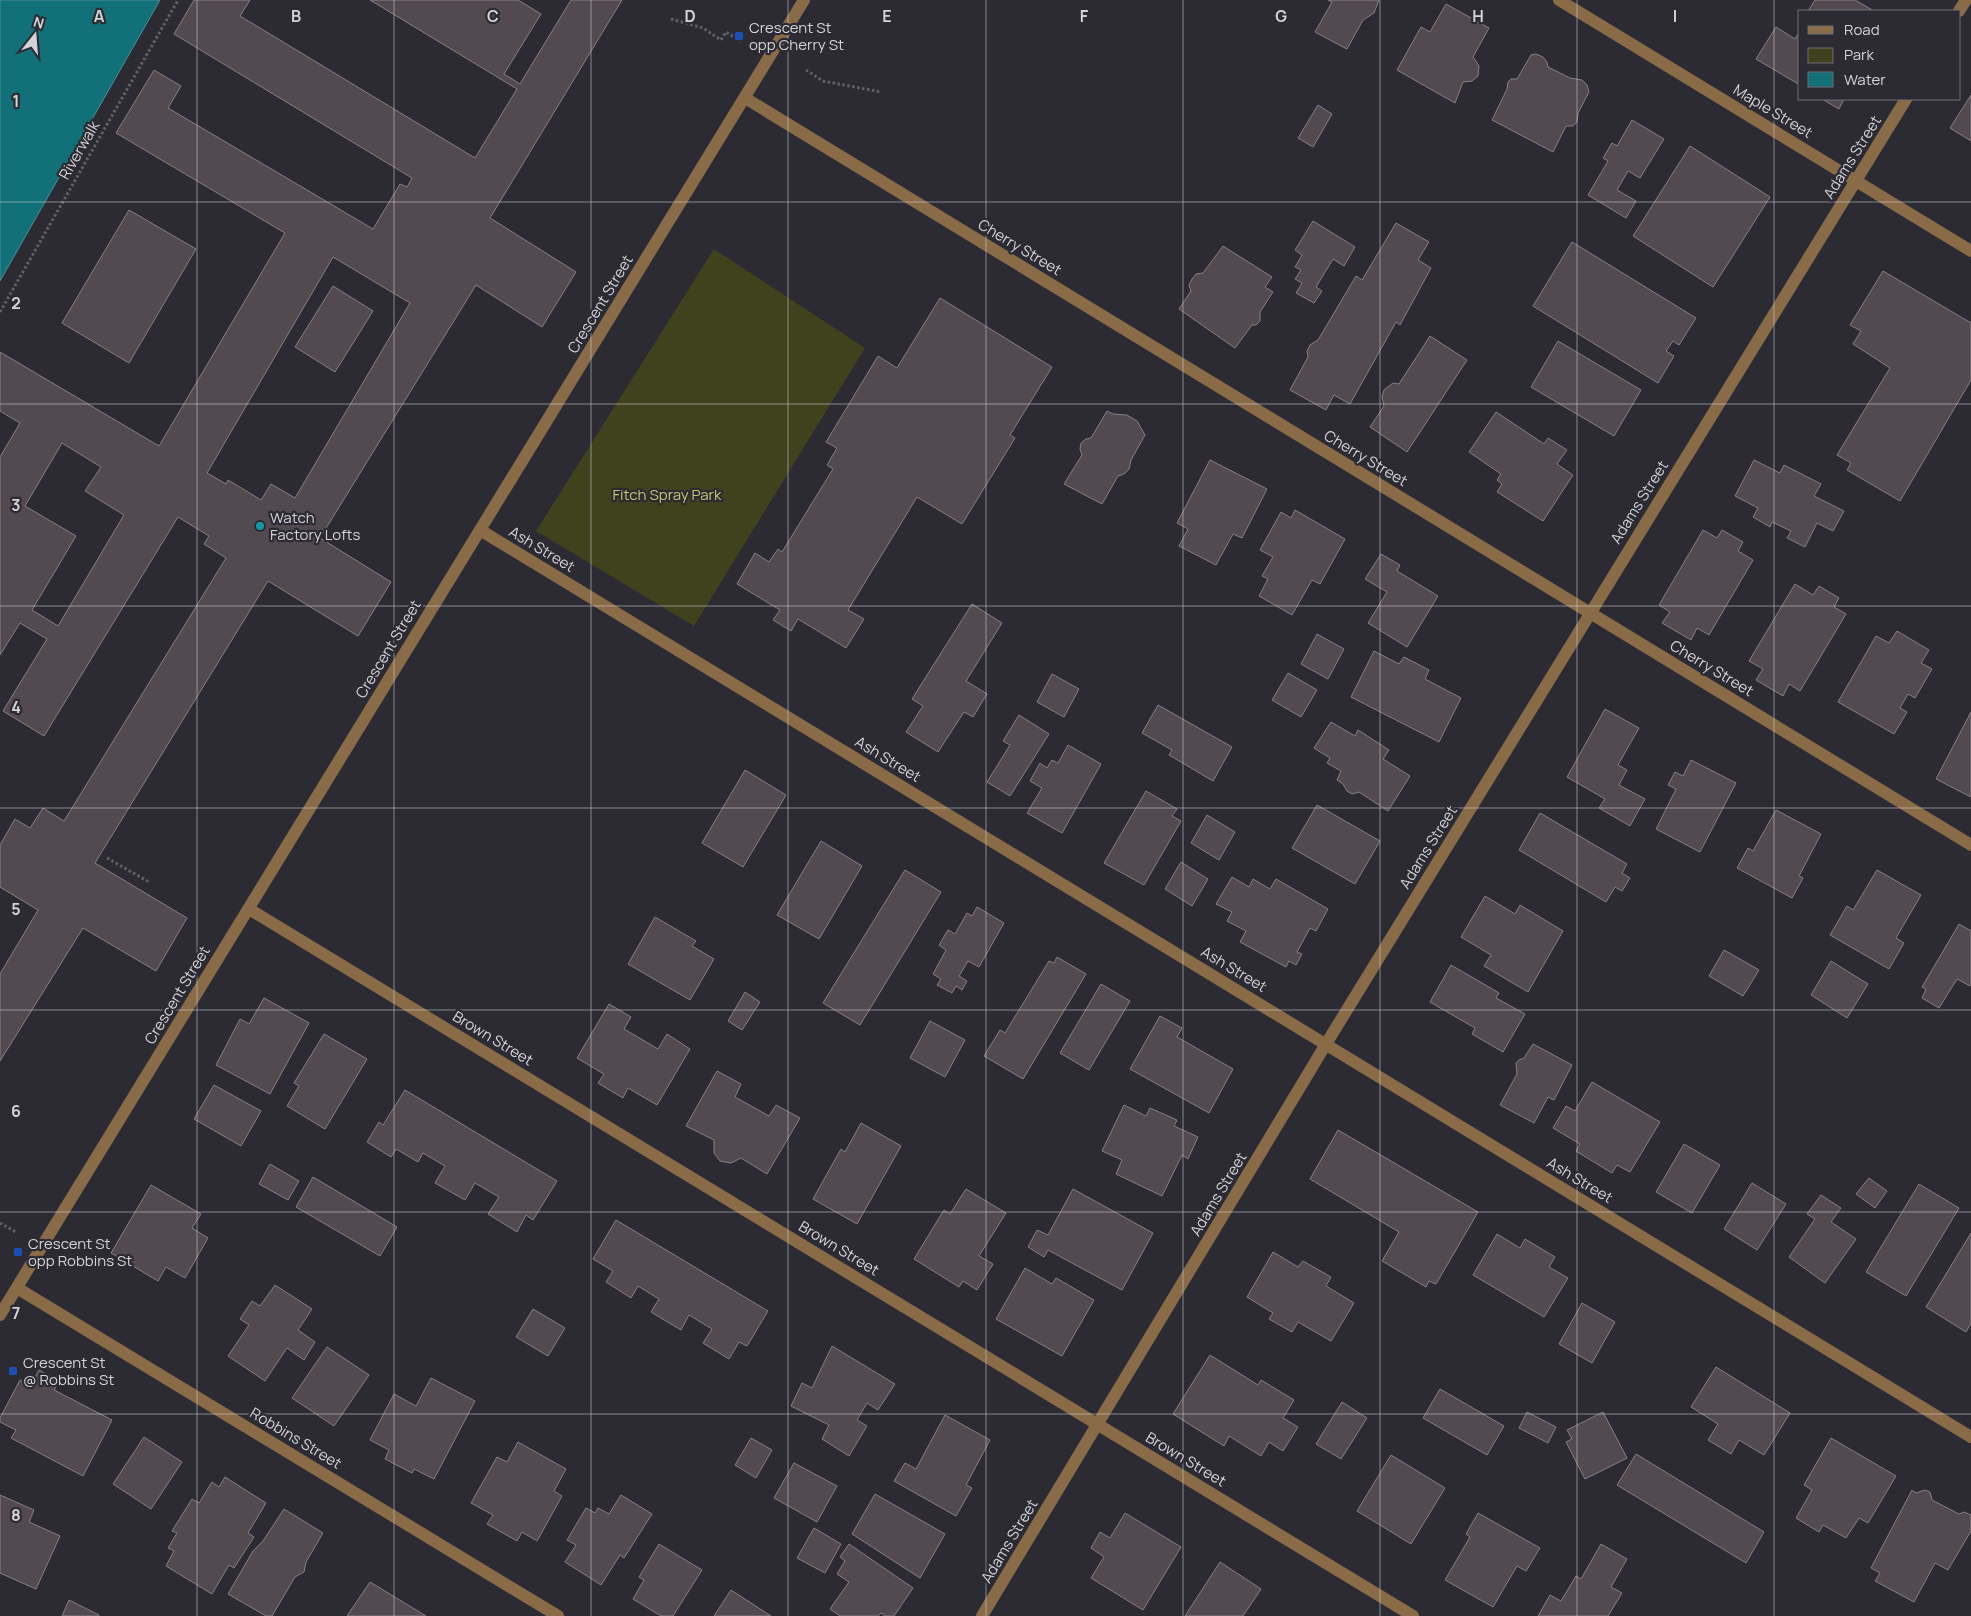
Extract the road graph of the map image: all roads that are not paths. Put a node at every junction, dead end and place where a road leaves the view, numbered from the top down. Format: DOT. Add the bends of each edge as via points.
graph roads {
  1 [pos="804,0"];
  2 [pos="1559,0"];
  3 [pos="745,98"];
  4 [pos="1905,100"];
  5 [pos="1856,181"];
  6 [pos="1971,251"];
  7 [pos="480,530"];
  8 [pos="1590,613"];
  9 [pos="1971,845"];
  10 [pos="249,909"];
  11 [pos="1326,1044"];
  12 [pos="17,1288"];
  13 [pos="0,1315"];
  14 [pos="1098,1425"];
  15 [pos="1971,1437"];
  16 [pos="558,1616"];
  17 [pos="982,1616"];
  18 [pos="1413,1616"];
  1 -- 3 [label="street, Crescent Street"];
  2 -- 5 [label="street, Maple Street"];
  3 -- 7 [label="street, Crescent Street"];
  3 -- 8 [label="street, Cherry Street"];
  4 -- 5 [label="street, Adams Street"];
  5 -- 6 [label="street, Maple Street"];
  5 -- 8 [label="street, Adams Street"];
  7 -- 10 [label="street, Crescent Street"];
  7 -- 11 [label="street, Ash Street"];
  8 -- 9 [label="street, Cherry Street"];
  8 -- 11 [label="street, Adams Street"];
  10 -- 12 [label="street, Crescent Street"];
  10 -- 14 [label="street, Brown Street"];
  11 -- 14 [label="street, Adams Street"];
  11 -- 15 [label="street, Ash Street"];
  12 -- 13 [label="street, Crescent Street"];
  12 -- 16 [label="street, Robbins Street"];
  14 -- 17 [label="street, Adams Street"];
  14 -- 18 [label="street, Brown Street"];
}
